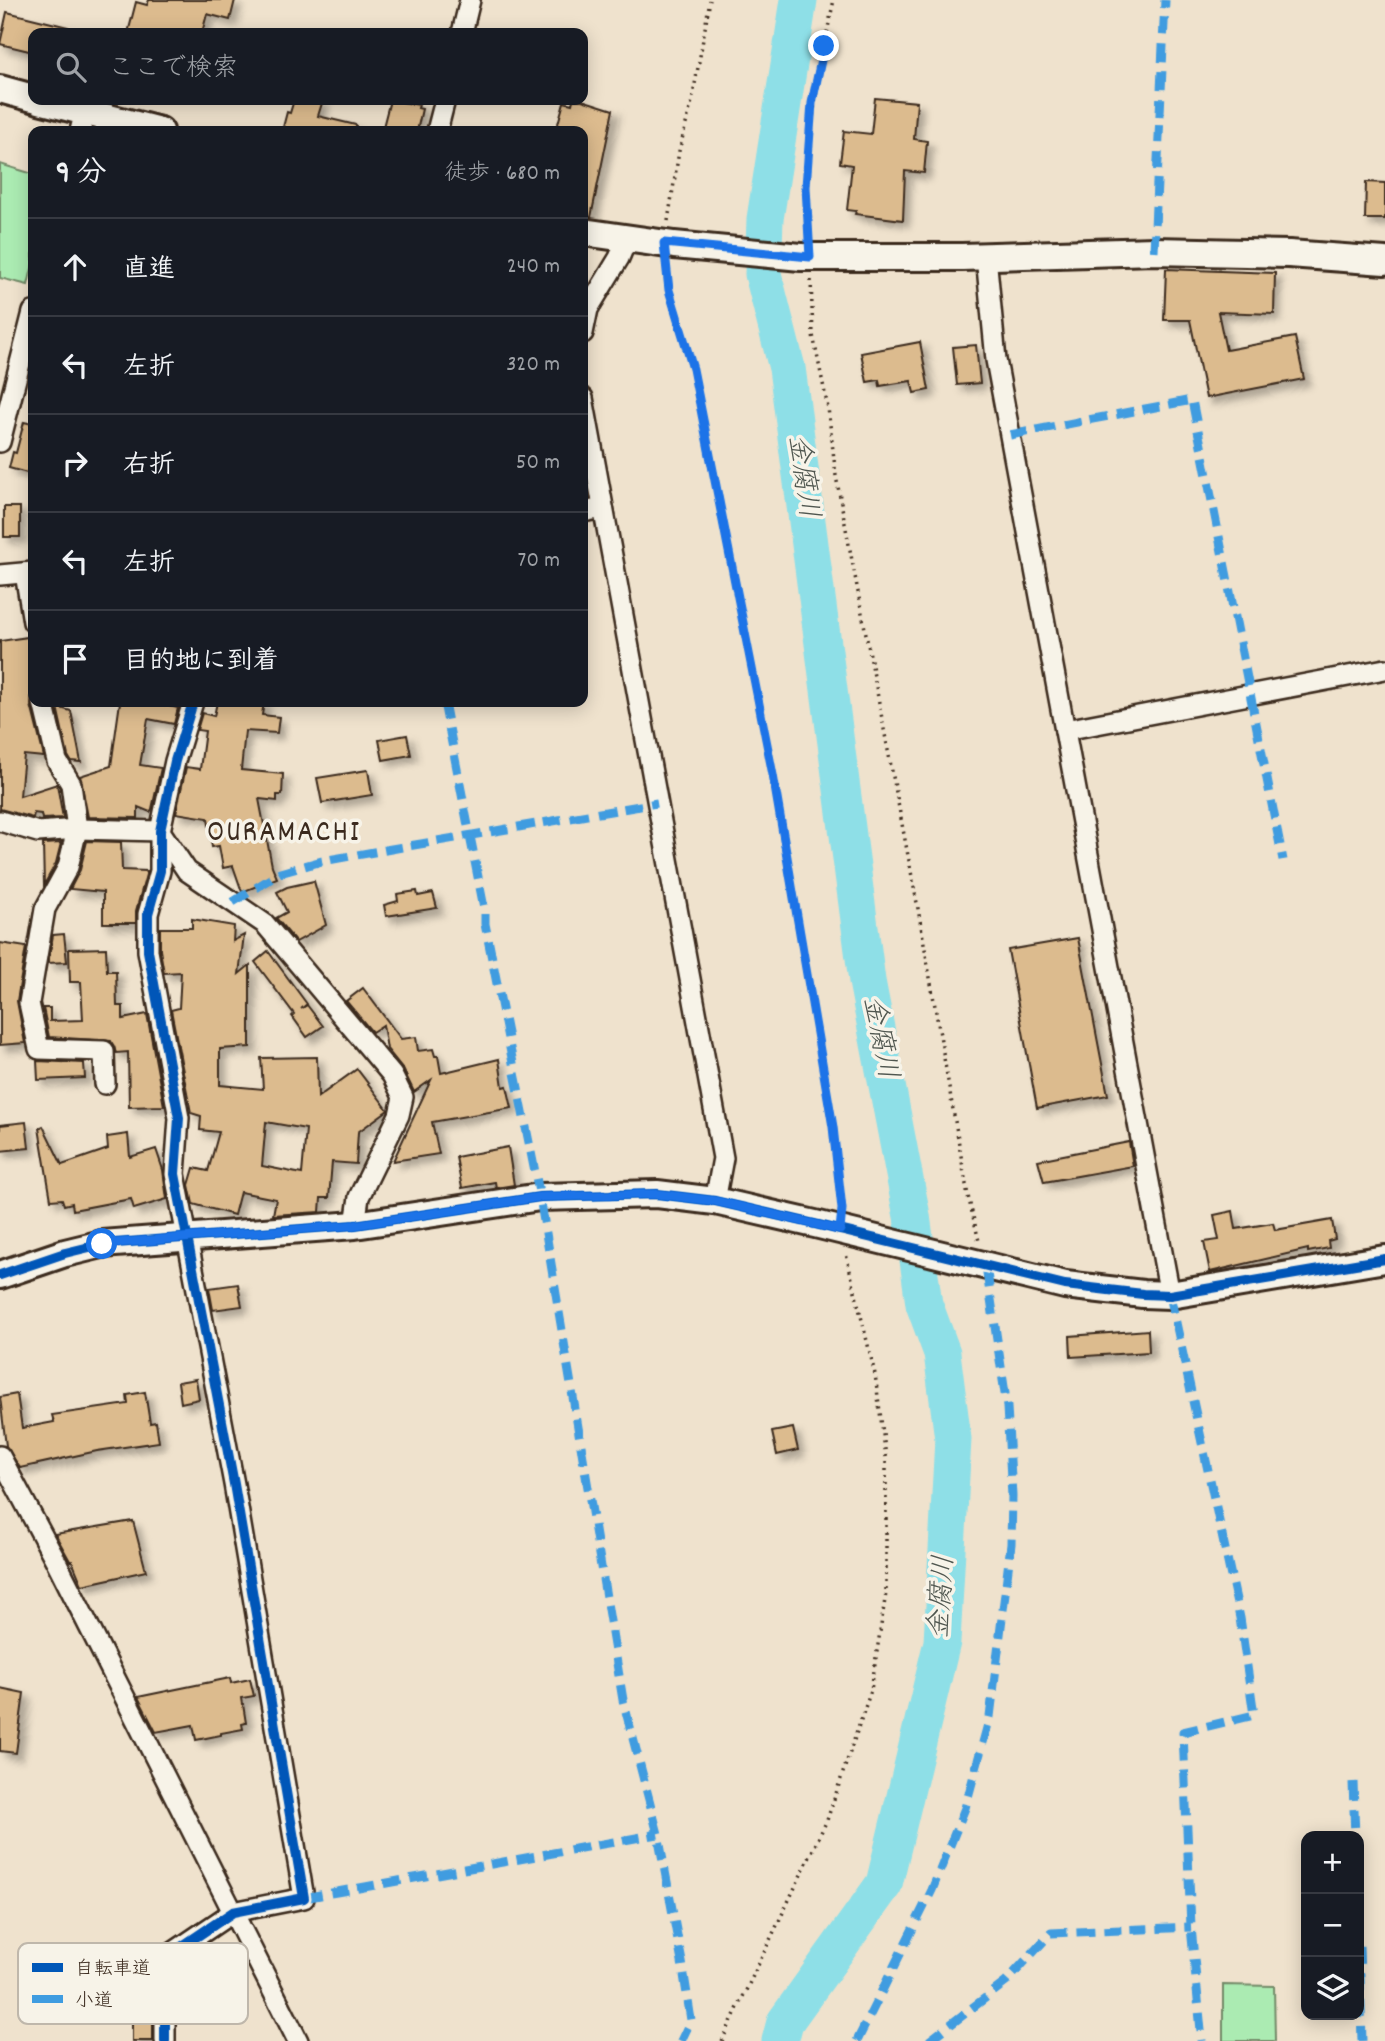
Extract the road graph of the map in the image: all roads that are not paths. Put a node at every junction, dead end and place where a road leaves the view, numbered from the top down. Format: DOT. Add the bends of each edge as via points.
graph roads {
  1 [pos="470,0"];
  2 [pos="463,28"];
  3 [pos="0,89"];
  4 [pos="28,97"];
  5 [pos="49,105"];
  6 [pos="444,105"];
  7 [pos="82,122"];
  8 [pos="117,126"];
  9 [pos="439,126"];
  10 [pos="588,233"];
  11 [pos="628,239"];
  12 [pos="986,256"];
  13 [pos="1385,261"];
  14 [pos="588,309"];
  15 [pos="28,333"];
  16 [pos="588,426"];
  17 [pos="0,442"];
  18 [pos="603,508"];
  19 [pos="588,511"];
  20 [pos="1,569"];
  21 [pos="28,573"];
  22 [pos="1385,668"];
  23 [pos="44,707"];
  24 [pos="191,707"];
  25 [pos="1065,730"];
  26 [pos="0,821"];
  27 [pos="77,829"];
  28 [pos="160,831"];
  29 [pos="105,1084"];
  30 [pos="715,1201"];
  31 [pos="355,1225"];
  32 [pos="187,1238"];
  33 [pos="1385,1259"];
  34 [pos="0,1275"];
  35 [pos="1170,1295"];
  36 [pos="0,1456"];
  37 [pos="233,1912"];
  38 [pos="187,1943"];
  39 [pos="298,2041"];
  1 -- 2 [label="street"];
  3 -- 4 [label="street"];
  5 -- 7 [label="street"];
  6 -- 9 [label="street"];
  7 -- 8 [label="street"];
  10 -- 11 [label="street"];
  11 -- 12 [label="street" via="806,257"];
  11 -- 14 [label="street"];
  12 -- 13 [label="street" via="1154,251"];
  12 -- 25 [label="street" via="996,360"];
  15 -- 17 [label="street"];
  16 -- 18 [label="street"];
  18 -- 19 [label="street"];
  18 -- 30 [label="street" via="723,1158"];
  20 -- 21 [label="street"];
  22 -- 25 [label="street"];
  23 -- 27 [label="street" via="57,761 71,784"];
  24 -- 28 [label="street"];
  25 -- 35 [label="street"];
  26 -- 27 [label="street" via="38,832"];
  27 -- 28 [label="street"];
  27 -- 29 [label="street" via="68,867 46,909 29,1003 39,1049 104,1051"];
  28 -- 31 [label="street" via="187,871 265,924 393,1075 403,1097 400,1115 359,1196"];
  28 -- 32 [label="street" via="160,871 148,914 148,951 180,1118 175,1174"];
  30 -- 31 [label="street" via="657,1194 540,1197"];
  30 -- 35 [label="street" via="1065,1285"];
  31 -- 32 [label="street"];
  32 -- 34 [label="street" via="102,1244"];
  32 -- 37 [label="street" via="304,1898"];
  33 -- 35 [label="street"];
  36 -- 37 [label="street"];
  37 -- 38 [label="street"];
  37 -- 39 [label="street"];
}
